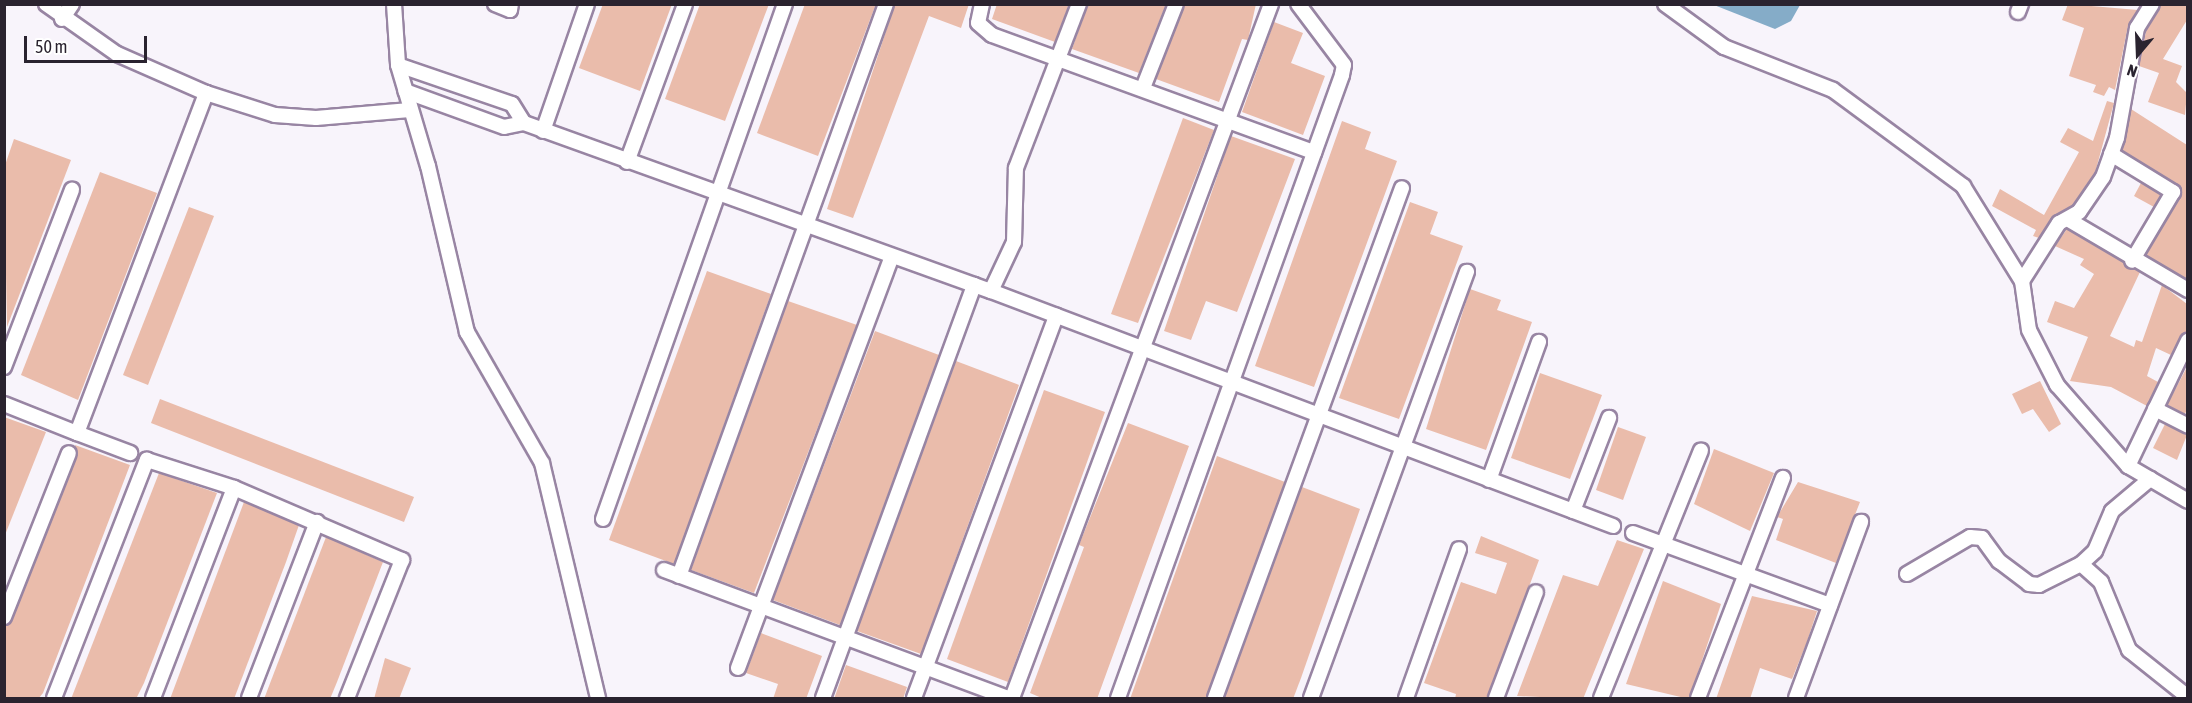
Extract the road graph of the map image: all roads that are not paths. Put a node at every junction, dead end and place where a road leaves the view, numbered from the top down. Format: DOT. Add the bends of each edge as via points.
graph roads {
  1 [pos="46,4"];
  2 [pos="72,4"];
  3 [pos="394,4"];
  4 [pos="495,4"];
  5 [pos="512,4"];
  6 [pos="587,4"];
  7 [pos="685,4"];
  8 [pos="785,4"];
  9 [pos="886,4"];
  10 [pos="982,4"];
  11 [pos="1079,4"];
  12 [pos="1176,4"];
  13 [pos="1271,4"];
  14 [pos="1298,4"];
  15 [pos="1665,4"];
  16 [pos="2144,7"];
  17 [pos="62,19"];
  18 [pos="1058,57"];
  19 [pos="398,65"];
  20 [pos="1143,88"];
  21 [pos="405,91"];
  22 [pos="206,93"];
  23 [pos="410,110"];
  24 [pos="1226,118"];
  25 [pos="524,123"];
  26 [pos="543,130"];
  27 [pos="1314,152"];
  28 [pos="2111,154"];
  29 [pos="627,162"];
  30 [pos="1402,188"];
  31 [pos="72,190"];
  32 [pos="714,194"];
  33 [pos="2069,220"];
  34 [pos="807,227"];
  35 [pos="892,257"];
  36 [pos="2132,261"];
  37 [pos="1467,272"];
  38 [pos="2022,281"];
  39 [pos="974,285"];
  40 [pos="2187,290"];
  41 [pos="991,291"];
  42 [pos="1056,316"];
  43 [pos="2187,341"];
  44 [pos="1539,342"];
  45 [pos="1143,351"];
  46 [pos="4,367"];
  47 [pos="1230,383"];
  48 [pos="4,404"];
  49 [pos="2156,409"];
  50 [pos="1608,417"];
  51 [pos="1318,418"];
  52 [pos="2187,426"];
  53 [pos="77,433"];
  54 [pos="1406,450"];
  55 [pos="1701,450"];
  56 [pos="69,453"];
  57 [pos="130,453"];
  58 [pos="2128,466"];
  59 [pos="1783,478"];
  60 [pos="2150,479"];
  61 [pos="1489,480"];
  62 [pos="234,488"];
  63 [pos="2187,501"];
  64 [pos="1573,511"];
  65 [pos="603,519"];
  66 [pos="317,522"];
  67 [pos="1861,522"];
  68 [pos="1613,526"];
  69 [pos="1633,533"];
  70 [pos="1659,543"];
  71 [pos="1459,549"];
  72 [pos="2081,564"];
  73 [pos="664,570"];
  74 [pos="1746,574"];
  75 [pos="1907,574"];
  76 [pos="679,576"];
  77 [pos="1536,592"];
  78 [pos="762,605"];
  79 [pos="1830,605"];
  80 [pos="4,617"];
  81 [pos="844,637"];
  82 [pos="926,667"];
  83 [pos="738,668"];
  84 [pos="2187,696"];
  85 [pos="54,699"];
  86 [pos="153,699"];
  87 [pos="249,699"];
  88 [pos="347,699"];
  89 [pos="598,699"];
  90 [pos="823,699"];
  91 [pos="914,699"];
  92 [pos="1011,699"];
  93 [pos="1118,699"];
  94 [pos="1215,699"];
  95 [pos="1311,699"];
  96 [pos="1406,699"];
  97 [pos="1496,699"];
  98 [pos="1601,699"];
  99 [pos="1698,699"];
  100 [pos="1796,699"];
  1 -- 17 [label="street"];
  2 -- 17 [label="street"];
  3 -- 19 [label="street"];
  4 -- 5 [label="street" via="510,10"];
  6 -- 26 [label="street"];
  7 -- 29 [label="street"];
  8 -- 32 [label="street"];
  9 -- 34 [label="street"];
  10 -- 18 [label="street" via="978,23 992,35"];
  11 -- 18 [label="street"];
  12 -- 20 [label="street"];
  13 -- 24 [label="street"];
  14 -- 27 [label="street" via="1344,65"];
  15 -- 38 [label="street" via="1724,47 1833,90 1964,186"];
  16 -- 28 [label="street"];
  17 -- 22 [label="street" via="117,54"];
  18 -- 20 [label="street"];
  18 -- 41 [label="street" via="1016,168 1014,242"];
  19 -- 21 [label="street"];
  19 -- 25 [label="street" via="512,104"];
  20 -- 24 [label="street"];
  21 -- 23 [label="street"];
  21 -- 25 [label="street" via="504,127"];
  22 -- 23 [label="street" via="275,115 316,118"];
  22 -- 53 [label="street"];
  23 -- 89 [label="street" via="466,332 543,464 553,492"];
  24 -- 27 [label="street"];
  24 -- 45 [label="street"];
  25 -- 26 [label="street"];
  26 -- 29 [label="street"];
  27 -- 47 [label="street"];
  28 -- 33 [label="street" via="2103,177"];
  28 -- 36 [label="street" via="2173,192"];
  29 -- 32 [label="street"];
  30 -- 51 [label="street"];
  31 -- 46 [label="street"];
  32 -- 34 [label="street"];
  32 -- 65 [label="street"];
  33 -- 36 [label="street"];
  33 -- 38 [label="street" via="2059,223"];
  34 -- 35 [label="street"];
  34 -- 76 [label="street"];
  35 -- 39 [label="street"];
  35 -- 78 [label="street"];
  36 -- 40 [label="street"];
  37 -- 54 [label="street"];
  38 -- 58 [label="street" via="2029,330 2057,385"];
  39 -- 41 [label="street"];
  39 -- 81 [label="street"];
  41 -- 42 [label="street"];
  42 -- 45 [label="street"];
  42 -- 82 [label="street"];
  43 -- 49 [label="street"];
  44 -- 61 [label="street"];
  45 -- 47 [label="street"];
  45 -- 92 [label="street"];
  47 -- 51 [label="street"];
  47 -- 93 [label="street"];
  48 -- 53 [label="street"];
  49 -- 52 [label="street"];
  49 -- 58 [label="street"];
  50 -- 64 [label="street"];
  51 -- 54 [label="street"];
  51 -- 94 [label="street"];
  53 -- 57 [label="street"];
  54 -- 61 [label="street"];
  54 -- 95 [label="street"];
  55 -- 70 [label="street"];
  56 -- 80 [label="street"];
  58 -- 60 [label="street"];
  59 -- 74 [label="street"];
  60 -- 63 [label="street"];
  60 -- 72 [label="street" via="2112,511 2094,551"];
  61 -- 64 [label="street"];
  62 -- 66 [label="street"];
  62 -- 85 [label="street" via="147,460"];
  62 -- 86 [label="street"];
  64 -- 68 [label="street"];
  66 -- 87 [label="street"];
  66 -- 88 [label="street" via="402,560"];
  67 -- 79 [label="street"];
  69 -- 70 [label="street"];
  70 -- 74 [label="street"];
  70 -- 98 [label="street"];
  71 -- 96 [label="street"];
  72 -- 75 [label="street" via="2029,584 1982,538 1970,537"];
  72 -- 84 [label="street" via="2097,575 2129,650"];
  73 -- 76 [label="street"];
  74 -- 79 [label="street"];
  74 -- 99 [label="street"];
  76 -- 78 [label="street"];
  77 -- 97 [label="street"];
  78 -- 81 [label="street"];
  78 -- 83 [label="street"];
  79 -- 100 [label="street"];
  81 -- 82 [label="street"];
  81 -- 90 [label="street"];
  82 -- 91 [label="street"];
  82 -- 92 [label="street"];
}
